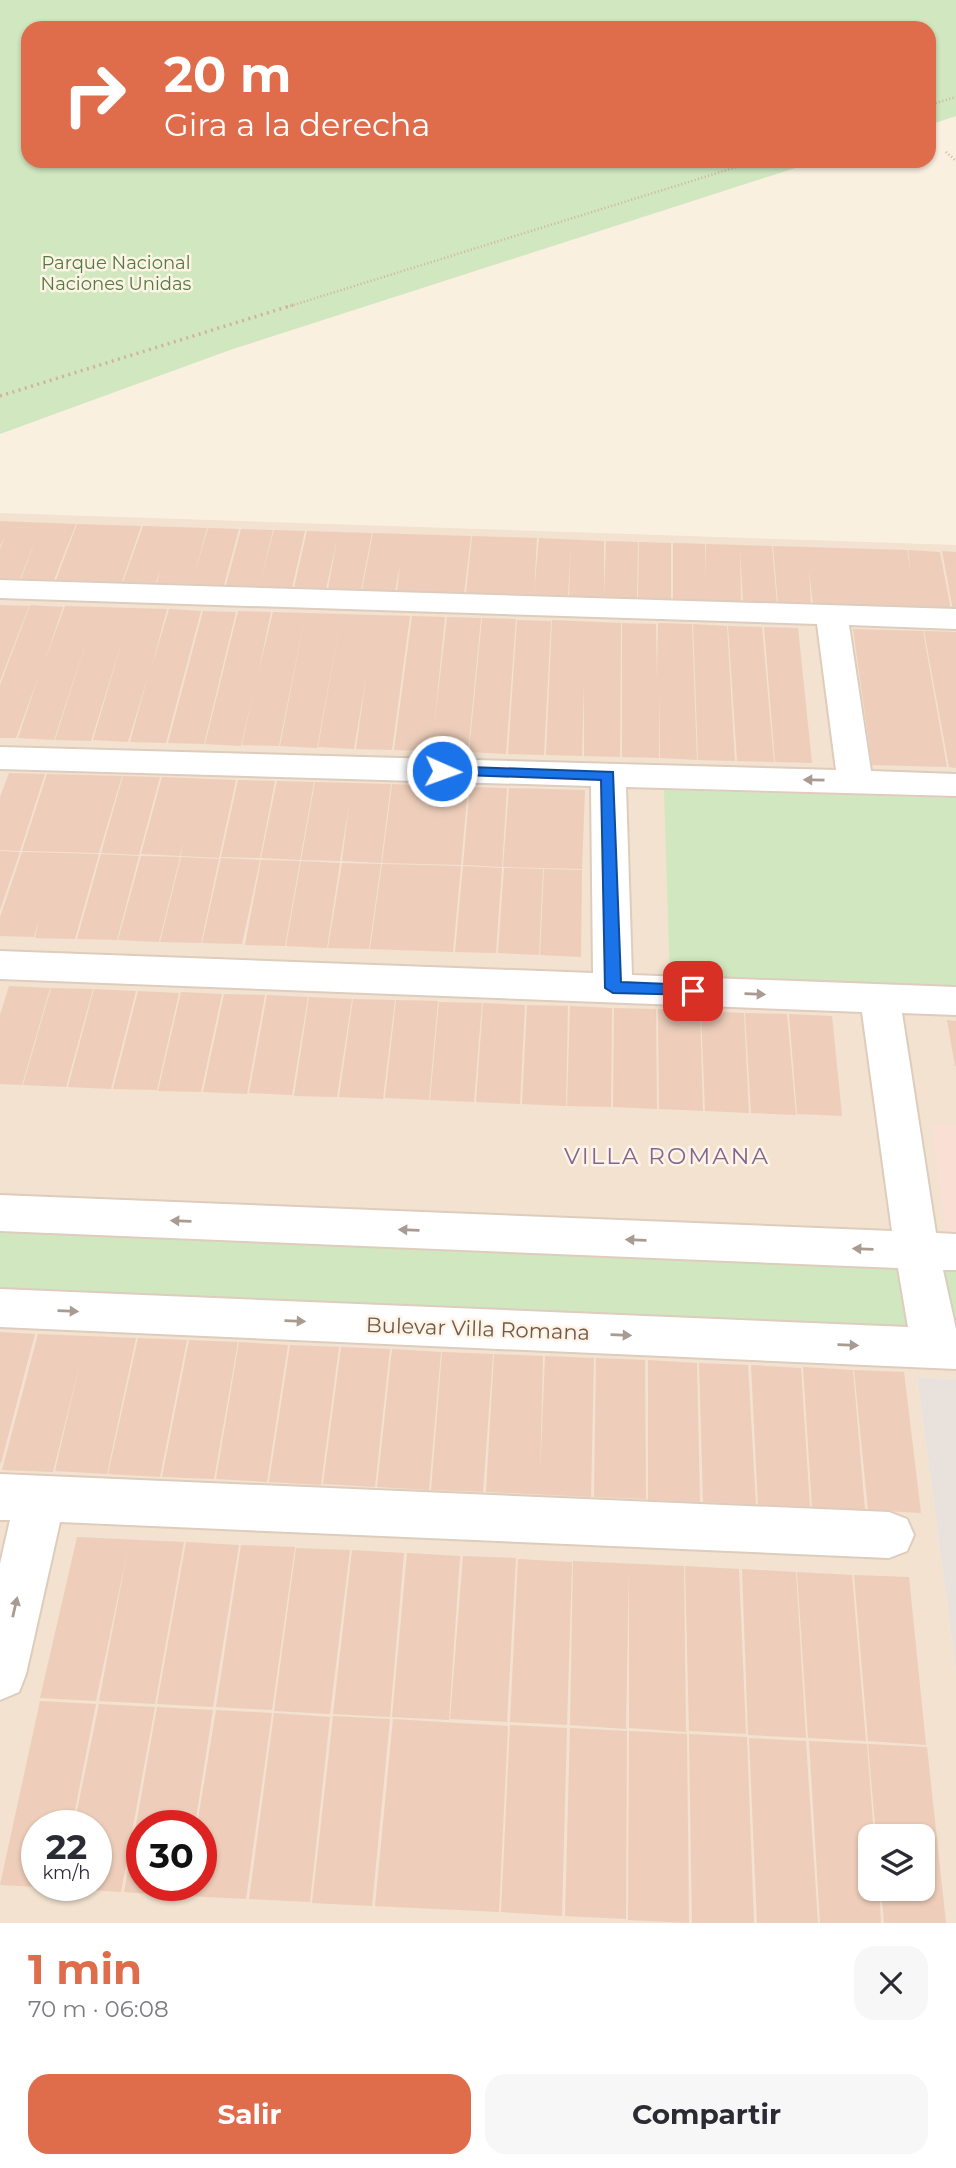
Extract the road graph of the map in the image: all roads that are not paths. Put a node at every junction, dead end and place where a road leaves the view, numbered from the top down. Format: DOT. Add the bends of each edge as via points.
graph roads {
  1 [pos="0,589"];
  2 [pos="832,615"];
  3 [pos="956,619"];
  4 [pos="0,758"];
  5 [pos="608,776"];
  6 [pos="855,781"];
  7 [pos="956,785"];
  8 [pos="0,965"];
  9 [pos="613,988"];
  10 [pos="880,999"];
  11 [pos="956,1001"];
  12 [pos="0,1213"];
  13 [pos="937,1252"];
  14 [pos="0,1308"];
  15 [pos="946,1349"];
  16 [pos="20,1498"];
  17 [pos="889,1535"];
  18 [pos="0,1674"];
  1 -- 2 [label="street"];
  2 -- 3 [label="street"];
  2 -- 6 [label="street"];
  4 -- 5 [label="street"];
  6 -- 5 [label="street, one-way"];
  5 -- 9 [label="street"];
  6 -- 7 [label="street"];
  8 -- 9 [label="street"];
  9 -- 10 [label="street, one-way"];
  10 -- 11 [label="street"];
  10 -- 13 [label="street"];
  13 -- 12 [label="street, one-way"];
  13 -- 15 [label="street"];
  14 -- 15 [label="street, Bulevar Villa Romana, one-way"];
  16 -- 17 [label="street"];
  18 -- 16 [label="street, one-way"];
}
